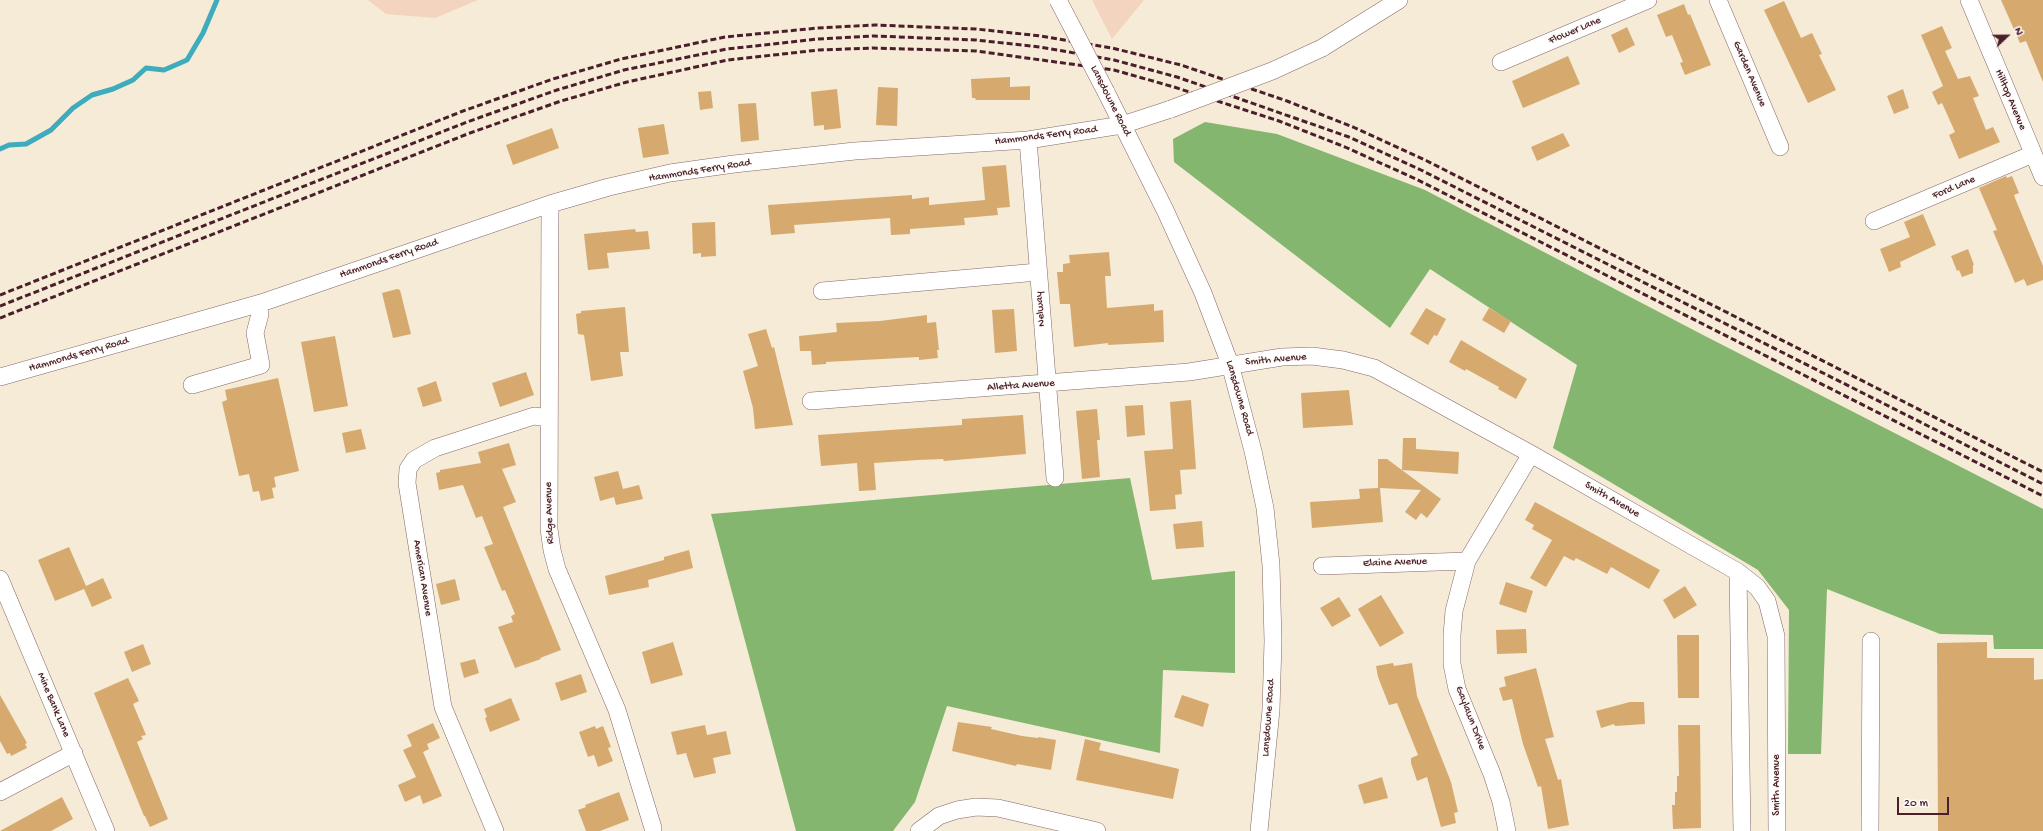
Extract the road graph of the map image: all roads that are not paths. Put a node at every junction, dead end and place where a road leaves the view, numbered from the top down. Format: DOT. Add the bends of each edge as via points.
graph roads {
  1 [pos="1058,0"];
  2 [pos="1399,0"];
  3 [pos="1648,0"];
  4 [pos="1718,0"];
  5 [pos="1969,0"];
  6 [pos="1502,62"];
  7 [pos="1122,125"];
  8 [pos="1028,140"];
  9 [pos="1780,147"];
  10 [pos="2033,154"];
  11 [pos="2043,177"];
  12 [pos="550,204"];
  13 [pos="1874,221"];
  14 [pos="1038,272"];
  15 [pos="822,291"];
  16 [pos="257,304"];
  17 [pos="1230,364"];
  18 [pos="0,377"];
  19 [pos="1047,384"];
  20 [pos="192,385"];
  21 [pos="811,401"];
  22 [pos="549,418"];
  23 [pos="1530,454"];
  24 [pos="1055,478"];
  25 [pos="1467,561"];
  26 [pos="1322,566"];
  27 [pos="1738,572"];
  28 [pos="0,579"];
  29 [pos="1871,641"];
  30 [pos="74,753"];
  31 [pos="0,792"];
  32 [pos="653,828"];
  33 [pos="106,831"];
  34 [pos="495,831"];
  35 [pos="919,831"];
  36 [pos="1097,831"];
  37 [pos="1259,831"];
  38 [pos="1507,831"];
  39 [pos="1742,831"];
  40 [pos="1777,831"];
  41 [pos="1870,831"];
  1 -- 7 [label="street, Lansdowne Road, bridge"];
  2 -- 7 [label="street, Hammonds Ferry Road, bridge" via="1322,48 1272,71"];
  3 -- 6 [label="street, Flower Lane"];
  4 -- 9 [label="street, Garden Avenue"];
  5 -- 10 [label="street, Hilltop Avenue"];
  7 -- 8 [label="street, Hammonds Ferry Road"];
  7 -- 17 [label="street, Lansdowne Road" via="1203,293"];
  8 -- 12 [label="street, Hammonds Ferry Road" via="855,151 734,164 670,173"];
  8 -- 14 [label="street, Nelway"];
  10 -- 11 [label="street, Hilltop Avenue"];
  10 -- 13 [label="street, Ford Lane"];
  12 -- 16 [label="street, Hammonds Ferry Road"];
  12 -- 22 [label="street, Ridge Avenue"];
  14 -- 15 [label="street"];
  14 -- 19 [label="street, Nelway"];
  16 -- 18 [label="street, Hammonds Ferry Road"];
  16 -- 20 [label="street" via="260,314 255,334 261,365"];
  17 -- 19 [label="street, Alletta Avenue" via="1189,372"];
  17 -- 23 [label="street, Smith Avenue" via="1312,356 1374,368"];
  17 -- 37 [label="street, Lansdowne Road" via="1255,458 1265,508 1271,565 1271,710"];
  19 -- 21 [label="street, Alletta Avenue"];
  19 -- 24 [label="street, Nelway"];
  22 -- 32 [label="street, Ridge Avenue" via="549,529 552,550 557,569 617,710"];
  22 -- 34 [label="street, American Avenue" via="534,416 435,448 414,460 408,469 407,483 443,707"];
  23 -- 25 [label="street, Gaylawn Drive"];
  23 -- 27 [label="street, Smith Avenue"];
  25 -- 26 [label="street, Elaine Avenue"];
  25 -- 38 [label="street, Gaylawn Drive" via="1454,611 1452,664 1457,689 1499,795"];
  27 -- 39 [label="street"];
  27 -- 40 [label="street, Smith Avenue" via="1757,587 1767,601 1776,636"];
  28 -- 30 [label="street, Mine Bank Lane"];
  29 -- 41 [label="street"];
  30 -- 31 [label="street"];
  30 -- 33 [label="street, Mine Bank Lane"];
  35 -- 36 [label="street" via="939,816 976,807 998,808"];
}
